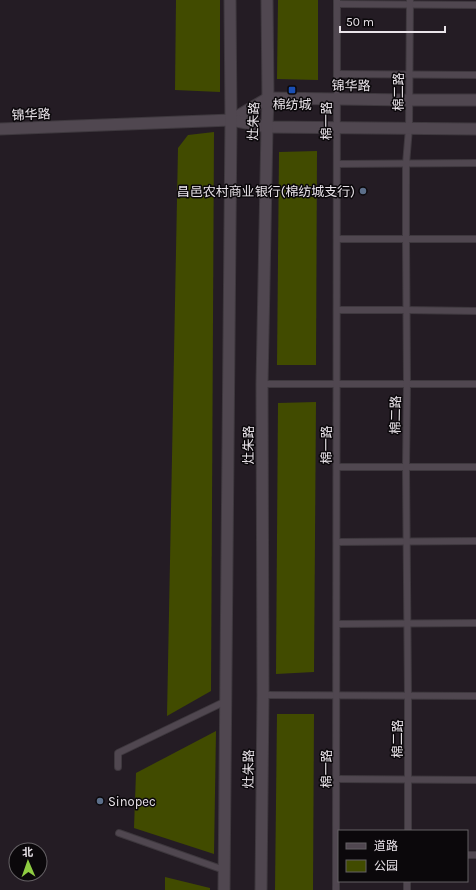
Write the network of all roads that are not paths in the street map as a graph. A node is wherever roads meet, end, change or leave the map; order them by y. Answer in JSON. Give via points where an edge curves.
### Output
{"nodes":[{"id":1,"x":230,"y":0,"type":"edge"},
{"id":2,"x":267,"y":0,"type":"edge"},
{"id":3,"x":337,"y":2,"type":"edge"},
{"id":4,"x":410,"y":2,"type":"edge"},
{"id":5,"x":476,"y":5,"type":"edge"},
{"id":6,"x":337,"y":74,"type":"junction"},
{"id":7,"x":410,"y":75,"type":"junction"},
{"id":8,"x":476,"y":75,"type":"edge"},
{"id":9,"x":268,"y":98,"type":"junction"},
{"id":10,"x":337,"y":99,"type":"junction"},
{"id":11,"x":409,"y":100,"type":"junction"},
{"id":12,"x":476,"y":100,"type":"edge"},
{"id":13,"x":231,"y":120,"type":"junction"},
{"id":14,"x":267,"y":127,"type":"junction"},
{"id":15,"x":337,"y":128,"type":"junction"},
{"id":16,"x":409,"y":128,"type":"junction"},
{"id":17,"x":0,"y":129,"type":"edge"},
{"id":18,"x":476,"y":129,"type":"edge"},
{"id":19,"x":476,"y":163,"type":"edge"},
{"id":20,"x":337,"y":164,"type":"junction"},
{"id":21,"x":406,"y":164,"type":"junction"},
{"id":22,"x":337,"y":239,"type":"junction"},
{"id":23,"x":406,"y":239,"type":"junction"},
{"id":24,"x":476,"y":239,"type":"edge"},
{"id":25,"x":337,"y":310,"type":"junction"},
{"id":26,"x":406,"y":310,"type":"junction"},
{"id":27,"x":476,"y":311,"type":"edge"},
{"id":28,"x":262,"y":384,"type":"junction"},
{"id":29,"x":337,"y":384,"type":"junction"},
{"id":30,"x":407,"y":384,"type":"junction"},
{"id":31,"x":476,"y":384,"type":"edge"},
{"id":32,"x":476,"y":467,"type":"edge"},
{"id":33,"x":337,"y":468,"type":"junction"},
{"id":34,"x":406,"y":468,"type":"junction"},
{"id":35,"x":476,"y":541,"type":"edge"},
{"id":36,"x":337,"y":542,"type":"junction"},
{"id":37,"x":406,"y":542,"type":"junction"},
{"id":38,"x":407,"y":623,"type":"junction"},
{"id":39,"x":476,"y":623,"type":"edge"},
{"id":40,"x":336,"y":624,"type":"junction"},
{"id":41,"x":263,"y":695,"type":"junction"},
{"id":42,"x":337,"y":695,"type":"junction"},
{"id":43,"x":408,"y":696,"type":"junction"},
{"id":44,"x":476,"y":696,"type":"edge"},
{"id":45,"x":226,"y":702,"type":"junction"},
{"id":46,"x":118,"y":768,"type":"dead end"},
{"id":47,"x":336,"y":779,"type":"junction"},
{"id":48,"x":408,"y":780,"type":"junction"},
{"id":49,"x":476,"y":780,"type":"edge"},
{"id":50,"x":408,"y":830,"type":"edge"},
{"id":51,"x":119,"y":833,"type":"dead end"},
{"id":52,"x":338,"y":854,"type":"edge"},
{"id":53,"x":224,"y":870,"type":"junction"},
{"id":54,"x":224,"y":890,"type":"edge"},
{"id":55,"x":261,"y":890,"type":"edge"},
{"id":56,"x":336,"y":890,"type":"edge"}],
"edges":[{"from":1,"to":13,"type":"main road","name":"灶朱路"},
{"from":2,"to":9,"type":"main road","name":"灶朱路"},
{"from":3,"to":4,"type":"lane"},
{"from":3,"to":6,"type":"lane","name":"棉一路"},
{"from":4,"to":5,"type":"lane"},
{"from":4,"to":7,"type":"lane","name":"棉二路"},
{"from":6,"to":7,"type":"lane"},
{"from":6,"to":10,"type":"lane","name":"棉一路"},
{"from":7,"to":8,"type":"lane"},
{"from":7,"to":11,"type":"lane","name":"棉二路"},
{"from":9,"to":10,"type":"main road","name":"锦华路"},
{"from":9,"to":13,"type":"main road","name":"锦华路"},
{"from":9,"to":14,"type":"main road","name":"灶朱路"},
{"from":10,"to":11,"type":"main road","name":"锦华路"},
{"from":10,"to":15,"type":"lane","name":"棉一路"},
{"from":11,"to":12,"type":"main road","name":"锦华路"},
{"from":11,"to":16,"type":"lane","name":"棉二路"},
{"from":13,"to":14,"type":"main road","name":"锦华路"},
{"from":13,"to":17,"type":"main road","name":"锦华路"},
{"from":13,"to":45,"type":"main road","name":"灶朱路"},
{"from":14,"to":15,"type":"main road","name":"锦华路"},
{"from":14,"to":28,"type":"main road","name":"灶朱路"},
{"from":15,"to":16,"type":"main road","name":"锦华路"},
{"from":15,"to":20,"type":"lane","name":"棉一路"},
{"from":16,"to":18,"type":"main road","name":"锦华路"},
{"from":16,"to":21,"type":"lane","name":"棉二路"},
{"from":19,"to":21,"type":"lane"},
{"from":20,"to":21,"type":"lane"},
{"from":20,"to":22,"type":"lane","name":"棉一路"},
{"from":21,"to":23,"type":"lane","name":"棉二路"},
{"from":22,"to":23,"type":"lane"},
{"from":22,"to":25,"type":"lane","name":"棉一路"},
{"from":23,"to":24,"type":"lane"},
{"from":23,"to":26,"type":"lane","name":"棉二路"},
{"from":25,"to":26,"type":"lane"},
{"from":25,"to":29,"type":"lane","name":"棉一路"},
{"from":26,"to":27,"type":"lane"},
{"from":26,"to":30,"type":"lane","name":"棉二路"},
{"from":28,"to":29,"type":"lane"},
{"from":28,"to":41,"type":"main road","name":"灶朱路"},
{"from":29,"to":30,"type":"lane"},
{"from":29,"to":33,"type":"lane","name":"棉一路"},
{"from":30,"to":31,"type":"lane"},
{"from":30,"to":34,"type":"lane","name":"棉二路"},
{"from":32,"to":34,"type":"lane"},
{"from":33,"to":34,"type":"lane"},
{"from":33,"to":36,"type":"lane","name":"棉一路"},
{"from":34,"to":37,"type":"lane","name":"棉二路"},
{"from":35,"to":37,"type":"lane"},
{"from":36,"to":37,"type":"lane"},
{"from":36,"to":40,"type":"lane","name":"棉一路"},
{"from":37,"to":38,"type":"lane","name":"棉二路"},
{"from":38,"to":39,"type":"lane"},
{"from":38,"to":40,"type":"lane"},
{"from":38,"to":43,"type":"lane","name":"棉二路"},
{"from":40,"to":42,"type":"lane","name":"棉一路"},
{"from":41,"to":42,"type":"lane"},
{"from":41,"to":55,"type":"main road","name":"灶朱路"},
{"from":42,"to":43,"type":"lane"},
{"from":42,"to":47,"type":"lane","name":"棉一路"},
{"from":43,"to":44,"type":"lane"},
{"from":43,"to":48,"type":"lane","name":"棉二路"},
{"from":45,"to":46,"type":"lane","via":[[118,754]]},
{"from":45,"to":53,"type":"main road","name":"灶朱路"},
{"from":47,"to":48,"type":"lane"},
{"from":47,"to":52,"type":"lane","name":"棉一路"},
{"from":48,"to":49,"type":"lane"},
{"from":48,"to":50,"type":"lane","name":"棉二路"},
{"from":51,"to":53,"type":"lane"},
{"from":52,"to":56,"type":"lane","name":"棉一路"},
{"from":53,"to":54,"type":"main road","name":"灶朱路"}]}
